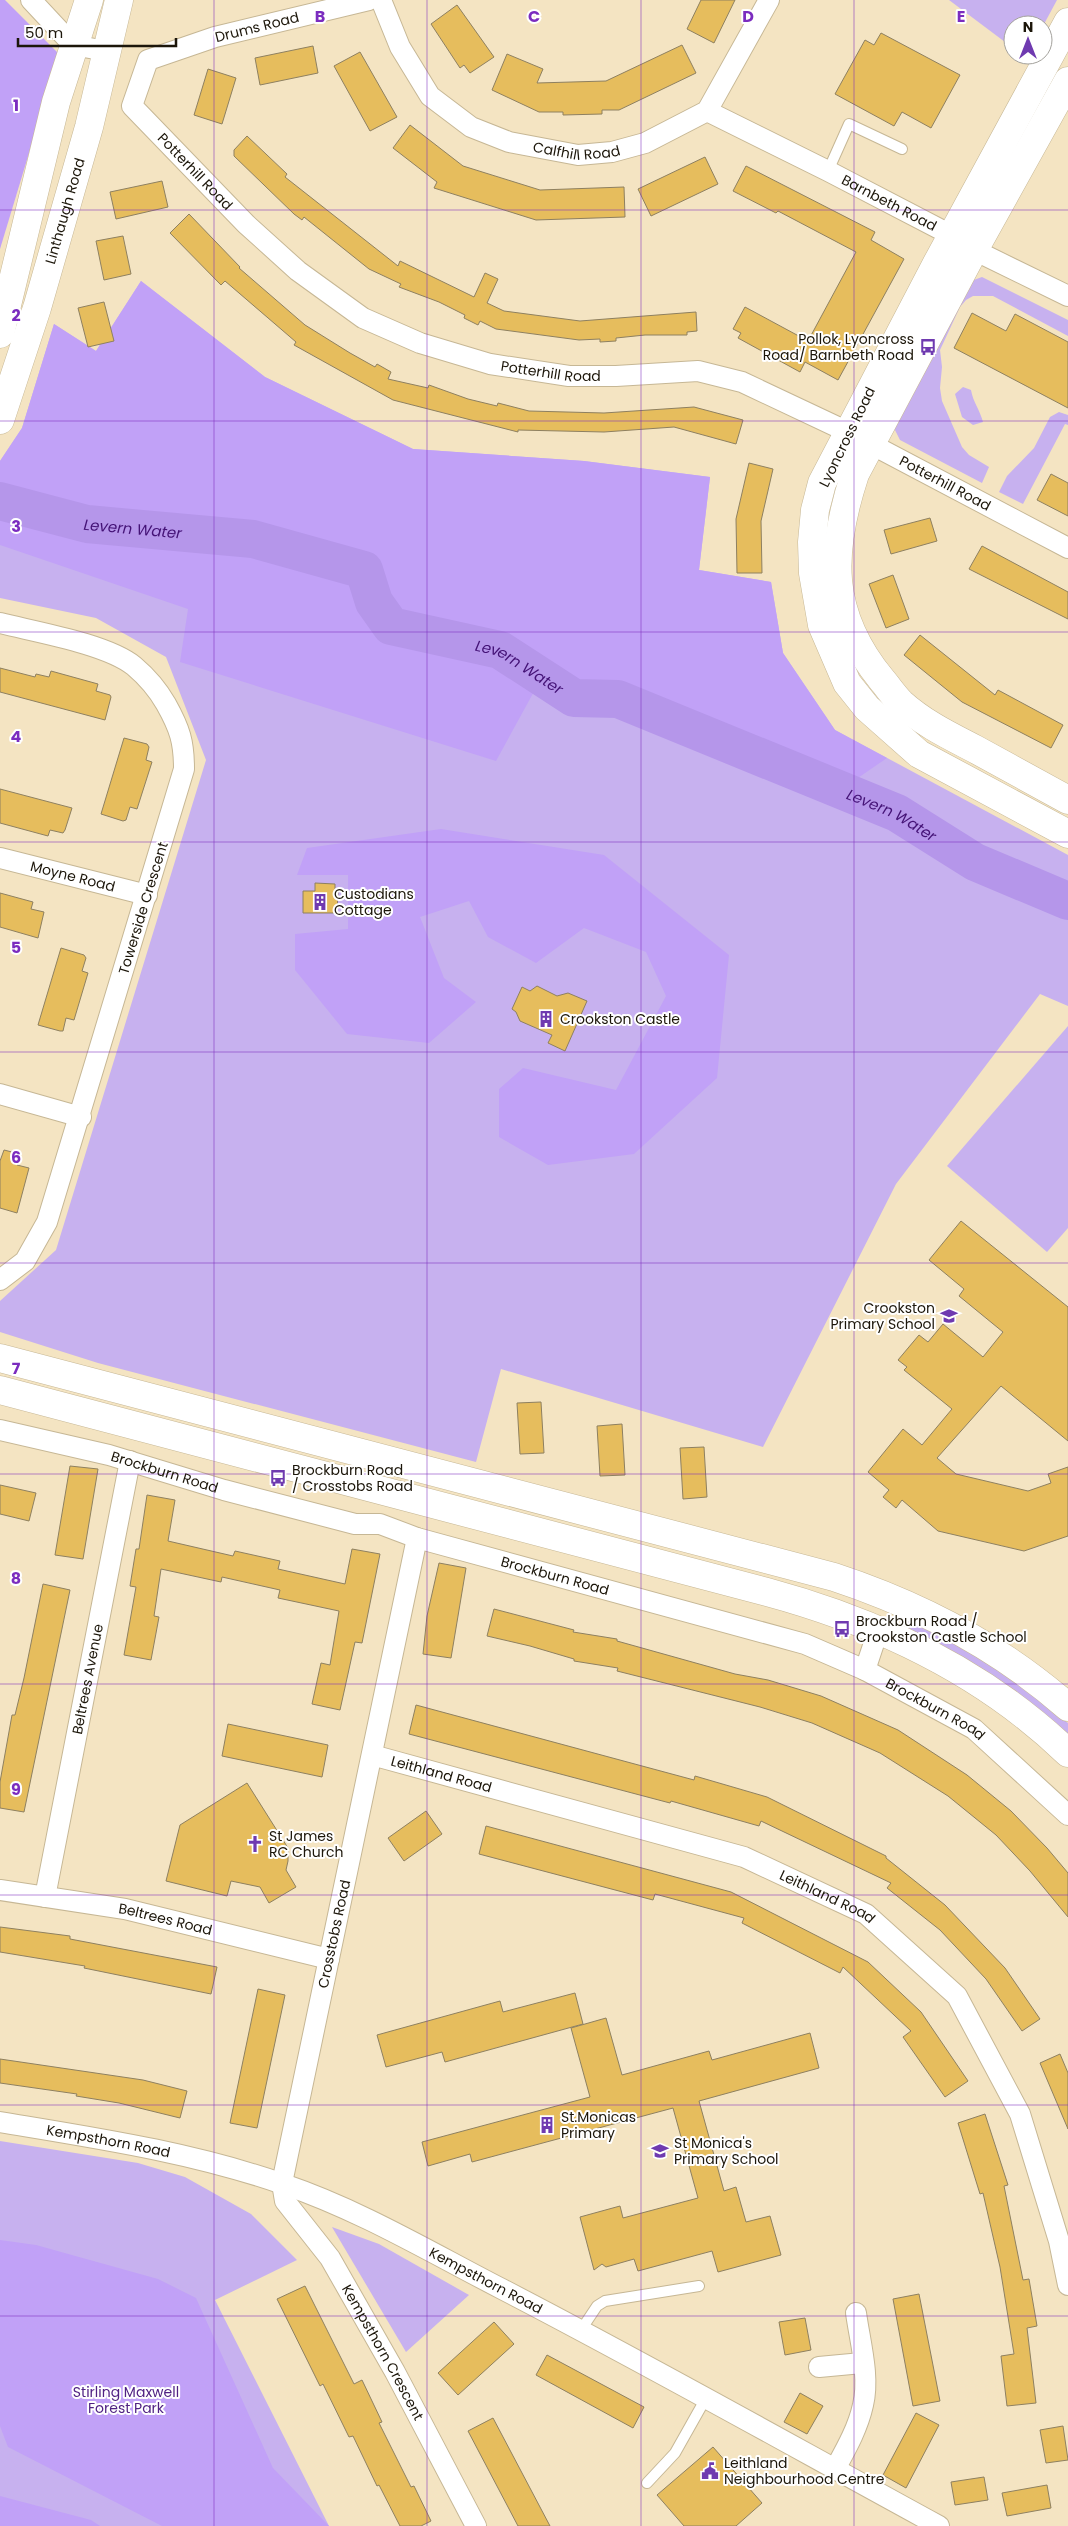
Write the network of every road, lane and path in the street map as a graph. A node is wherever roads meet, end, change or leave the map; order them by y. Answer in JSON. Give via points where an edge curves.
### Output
{"nodes":[{"id":1,"x":31,"y":0,"type":"edge"},
{"id":2,"x":89,"y":0,"type":"edge"},
{"id":3,"x":119,"y":0,"type":"edge"},
{"id":4,"x":369,"y":0,"type":"edge"},
{"id":5,"x":381,"y":0,"type":"edge"},
{"id":6,"x":769,"y":0,"type":"edge"},
{"id":7,"x":1068,"y":22,"type":"edge"},
{"id":8,"x":73,"y":45,"type":"junction"},
{"id":9,"x":106,"y":50,"type":"junction"},
{"id":10,"x":148,"y":60,"type":"joint"},
{"id":11,"x":1068,"y":81,"type":"edge"},
{"id":12,"x":708,"y":111,"type":"junction"},
{"id":13,"x":902,"y":149,"type":"dead end"},
{"id":14,"x":828,"y":171,"type":"junction"},
{"id":15,"x":963,"y":243,"type":"junction"},
{"id":16,"x":1068,"y":296,"type":"edge"},
{"id":17,"x":0,"y":334,"type":"edge"},
{"id":18,"x":0,"y":420,"type":"edge"},
{"id":19,"x":859,"y":438,"type":"junction"},
{"id":20,"x":1068,"y":548,"type":"edge"},
{"id":21,"x":0,"y":623,"type":"edge"},
{"id":22,"x":1068,"y":800,"type":"edge"},
{"id":23,"x":1068,"y":834,"type":"edge"},
{"id":24,"x":0,"y":858,"type":"edge"},
{"id":25,"x":147,"y":894,"type":"junction"},
{"id":26,"x":0,"y":1094,"type":"edge"},
{"id":27,"x":81,"y":1117,"type":"junction"},
{"id":28,"x":0,"y":1280,"type":"edge"},
{"id":29,"x":0,"y":1358,"type":"edge"},
{"id":30,"x":0,"y":1390,"type":"edge"},
{"id":31,"x":0,"y":1430,"type":"edge"},
{"id":32,"x":289,"y":1433,"type":"junction"},
{"id":33,"x":130,"y":1461,"type":"junction"},
{"id":34,"x":280,"y":1464,"type":"junction"},
{"id":35,"x":417,"y":1538,"type":"junction"},
{"id":36,"x":893,"y":1598,"type":"junction"},
{"id":37,"x":879,"y":1628,"type":"junction"},
{"id":38,"x":865,"y":1670,"type":"junction"},
{"id":39,"x":1068,"y":1707,"type":"edge"},
{"id":40,"x":1068,"y":1752,"type":"edge"},
{"id":41,"x":372,"y":1755,"type":"junction"},
{"id":42,"x":1068,"y":1815,"type":"edge"},
{"id":43,"x":0,"y":1890,"type":"edge"},
{"id":44,"x":45,"y":1897,"type":"junction"},
{"id":45,"x":329,"y":1959,"type":"junction"},
{"id":46,"x":0,"y":2122,"type":"edge"},
{"id":47,"x":282,"y":2183,"type":"junction"},
{"id":48,"x":1068,"y":2285,"type":"edge"},
{"id":49,"x":699,"y":2286,"type":"dead end"},
{"id":50,"x":856,"y":2313,"type":"dead end"},
{"id":51,"x":581,"y":2330,"type":"junction"},
{"id":52,"x":862,"y":2363,"type":"junction"},
{"id":53,"x":819,"y":2367,"type":"dead end"},
{"id":54,"x":706,"y":2398,"type":"junction"},
{"id":55,"x":835,"y":2469,"type":"junction"},
{"id":56,"x":647,"y":2483,"type":"dead end"},
{"id":57,"x":476,"y":2526,"type":"edge"},
{"id":58,"x":939,"y":2526,"type":"edge"}],
"edges":[{"from":1,"to":8,"type":"street"},
{"from":2,"to":8,"type":"street"},
{"from":3,"to":9,"type":"street","name":"Linthaugh Road"},
{"from":4,"to":10,"type":"street","name":"Drums Road","via":[[215,36]]},
{"from":5,"to":12,"type":"street","name":"Calfhill Road","via":[[400,47],[430,96],[471,127],[508,142],[578,155],[612,152],[645,143]]},
{"from":6,"to":12,"type":"street"},
{"from":7,"to":15,"type":"street","name":"Lyoncross Road"},
{"from":8,"to":9,"type":"street"},
{"from":8,"to":17,"type":"street","via":[[56,102]]},
{"from":9,"to":18,"type":"street","name":"Linthaugh Road","via":[[89,127],[37,308]]},
{"from":10,"to":19,"type":"street","name":"Potterhill Road","via":[[132,106],[246,224],[298,271],[363,318],[420,343],[490,364],[569,376],[698,372],[742,382]]},
{"from":11,"to":15,"type":"street","name":"Lyoncross Road"},
{"from":12,"to":14,"type":"street","name":"Barnbeth Road"},
{"from":13,"to":14,"type":"lane","via":[[849,124]]},
{"from":14,"to":15,"type":"street","name":"Barnbeth Road"},
{"from":15,"to":16,"type":"street","name":"Barnbeth Road"},
{"from":15,"to":19,"type":"street","name":"Lyoncross Road"},
{"from":19,"to":20,"type":"street","name":"Potterhill Road"},
{"from":19,"to":22,"type":"street","name":"Lyoncross Road","via":[[838,542],[839,598],[856,645],[901,703],[921,718]]},
{"from":19,"to":23,"type":"street","name":"Lyoncross Road","via":[[822,483],[812,542],[813,573],[822,626],[848,683],[867,708],[919,754]]},
{"from":21,"to":25,"type":"street","name":"Towerside Crescent","via":[[96,647],[134,665],[158,691],[174,718],[184,743],[184,769]]},
{"from":24,"to":25,"type":"street","name":"Moyne Road"},
{"from":25,"to":27,"type":"street","name":"Towerside Crescent"},
{"from":26,"to":27,"type":"street"},
{"from":27,"to":28,"type":"street","name":"Towerside Crescent","via":[[47,1222],[25,1261]]},
{"from":29,"to":32,"type":"street"},
{"from":30,"to":34,"type":"street"},
{"from":31,"to":33,"type":"street","name":"Brockburn Road"},
{"from":32,"to":34,"type":"street"},
{"from":32,"to":36,"type":"street","via":[[796,1565]]},
{"from":33,"to":35,"type":"street","name":"Brockburn Road","via":[[224,1490],[355,1524],[380,1524]]},
{"from":33,"to":44,"type":"street","name":"Beltrees Avenue"},
{"from":34,"to":37,"type":"street","via":[[802,1601]]},
{"from":35,"to":38,"type":"street","name":"Brockburn Road","via":[[805,1644]]},
{"from":35,"to":41,"type":"street","name":"Crosstobs Road"},
{"from":36,"to":37,"type":"street"},
{"from":36,"to":39,"type":"street","via":[[999,1654]]},
{"from":37,"to":38,"type":"street"},
{"from":37,"to":40,"type":"street","via":[[979,1681]]},
{"from":38,"to":42,"type":"street","name":"Brockburn Road","via":[[974,1729]]},
{"from":41,"to":45,"type":"street","name":"Crosstobs Road"},
{"from":41,"to":48,"type":"street","name":"Leithland Road","via":[[744,1857],[866,1914],[957,1996],[1020,2114],[1059,2241]]},
{"from":43,"to":44,"type":"street","name":"Beltrees Road"},
{"from":44,"to":45,"type":"street","name":"Beltrees Road","via":[[125,1909]]},
{"from":45,"to":47,"type":"street","name":"Crosstobs Road"},
{"from":46,"to":47,"type":"street","name":"Kempsthorn Road","via":[[201,2158]]},
{"from":47,"to":51,"type":"street","name":"Kempsthorn Road","via":[[347,2208]]},
{"from":47,"to":57,"type":"street","name":"Kempsthorn Crescent","via":[[285,2201],[330,2258]]},
{"from":49,"to":51,"type":"lane","via":[[605,2302],[597,2306]]},
{"from":50,"to":52,"type":"street"},
{"from":51,"to":54,"type":"street","name":"Kempsthorn Road"},
{"from":52,"to":53,"type":"street"},
{"from":52,"to":55,"type":"street","via":[[863,2404],[856,2429]]},
{"from":54,"to":55,"type":"street","name":"Kempsthorn Road"},
{"from":54,"to":56,"type":"lane","via":[[675,2453]]},
{"from":55,"to":58,"type":"street","name":"Kempsthorn Road"}]}
